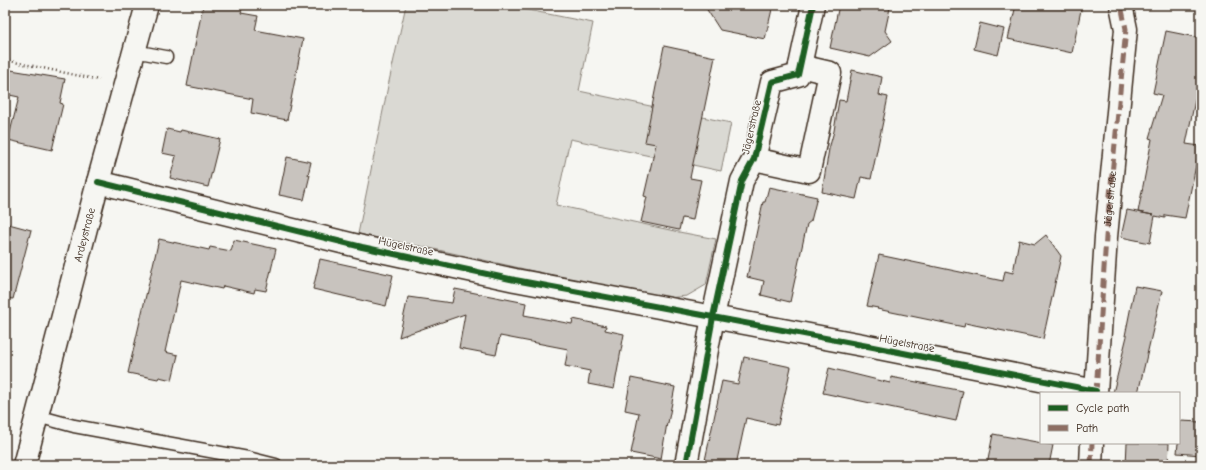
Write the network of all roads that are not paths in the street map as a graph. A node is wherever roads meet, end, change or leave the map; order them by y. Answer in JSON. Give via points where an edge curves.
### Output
{"nodes":[{"id":1,"x":147,"y":5,"type":"edge"},
{"id":2,"x":813,"y":5,"type":"edge"},
{"id":3,"x":1121,"y":5,"type":"edge"},
{"id":4,"x":134,"y":50,"type":"junction"},
{"id":5,"x":166,"y":57,"type":"dead end"},
{"id":6,"x":800,"y":66,"type":"junction"},
{"id":7,"x":754,"y":159,"type":"junction"},
{"id":8,"x":98,"y":182,"type":"junction"},
{"id":9,"x":713,"y":317,"type":"junction"},
{"id":10,"x":1096,"y":392,"type":"edge"},
{"id":11,"x":37,"y":416,"type":"junction"},
{"id":12,"x":1092,"y":444,"type":"edge"},
{"id":13,"x":24,"y":465,"type":"edge"},
{"id":14,"x":276,"y":465,"type":"edge"},
{"id":15,"x":686,"y":465,"type":"edge"},
{"id":16,"x":1091,"y":465,"type":"edge"}],
"edges":[{"from":1,"to":4,"type":"street","name":"Ardeystraße"},
{"from":2,"to":6,"type":"street"},
{"from":3,"to":10,"type":"street","name":"Jägerstraße","via":[[1126,29],[1106,237]]},
{"from":4,"to":5,"type":"lane"},
{"from":4,"to":8,"type":"street","name":"Ardeystraße"},
{"from":6,"to":7,"type":"street","name":"Jägerstraße","via":[[798,75],[772,82]]},
{"from":6,"to":7,"type":"street","name":"Jägerstraße","via":[[830,73],[809,171]]},
{"from":7,"to":9,"type":"street","name":"Jägerstraße","via":[[742,181]]},
{"from":8,"to":9,"type":"street","name":"Hügelstraße","via":[[370,248],[515,280]]},
{"from":8,"to":11,"type":"street","name":"Ardeystraße"},
{"from":9,"to":10,"type":"street","name":"Hügelstraße"},
{"from":9,"to":15,"type":"street"},
{"from":11,"to":13,"type":"street","name":"Ardeystraße"},
{"from":11,"to":14,"type":"lane","via":[[74,426]]},
{"from":12,"to":16,"type":"street"}]}
